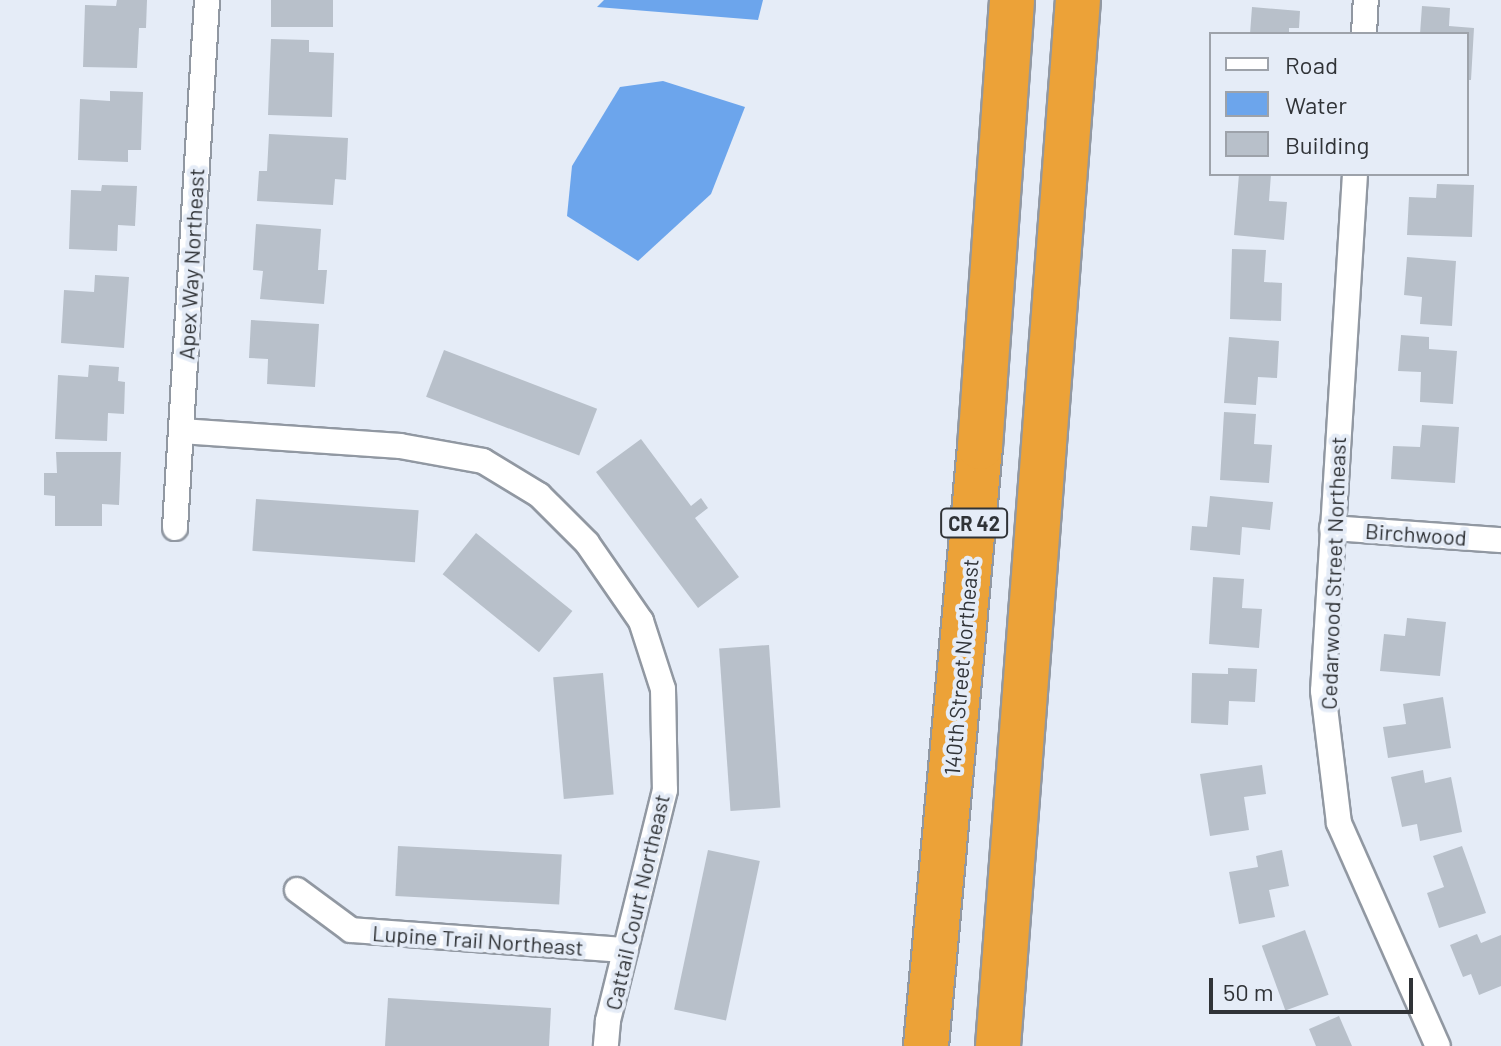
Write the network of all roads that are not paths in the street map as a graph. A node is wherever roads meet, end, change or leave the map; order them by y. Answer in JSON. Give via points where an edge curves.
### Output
{"nodes":[{"id":1,"x":207,"y":0,"type":"edge"},
{"id":2,"x":1012,"y":0,"type":"edge"},
{"id":3,"x":1078,"y":0,"type":"edge"},
{"id":4,"x":1366,"y":0,"type":"edge"},
{"id":5,"x":1364,"y":32,"type":"edge"},
{"id":6,"x":1355,"y":176,"type":"edge"},
{"id":7,"x":181,"y":431,"type":"junction"},
{"id":8,"x":175,"y":528,"type":"dead end"},
{"id":9,"x":1332,"y":528,"type":"junction"},
{"id":10,"x":1501,"y":540,"type":"edge"},
{"id":11,"x":297,"y":890,"type":"dead end"},
{"id":12,"x":625,"y":950,"type":"junction"},
{"id":13,"x":606,"y":1046,"type":"edge"},
{"id":14,"x":926,"y":1046,"type":"edge"},
{"id":15,"x":998,"y":1046,"type":"edge"},
{"id":16,"x":1438,"y":1046,"type":"edge"}],
"edges":[{"from":1,"to":7,"type":"street","name":"Apex Way Northeast"},
{"from":2,"to":14,"type":"highway","name":"140th Street Northeast","number":"CR 42","via":[[980,447]]},
{"from":3,"to":15,"type":"highway","number":"CR 42"},
{"from":4,"to":5,"type":"street"},
{"from":6,"to":9,"type":"street","name":"Cedarwood Street Northeast"},
{"from":7,"to":8,"type":"street","name":"Apex Way Northeast"},
{"from":7,"to":12,"type":"street","name":"Cattail Court Northeast","via":[[400,446],[483,461],[539,495],[587,543],[641,621],[663,689],[665,790]]},
{"from":9,"to":10,"type":"street","name":"Birchwood"},
{"from":9,"to":16,"type":"street","name":"Cedarwood Street Northeast","via":[[1323,691],[1339,823]]},
{"from":11,"to":12,"type":"street","name":"Lupine Trail Northeast","via":[[351,930]]},
{"from":12,"to":13,"type":"street","name":"Cattail Court Northeast"}]}
